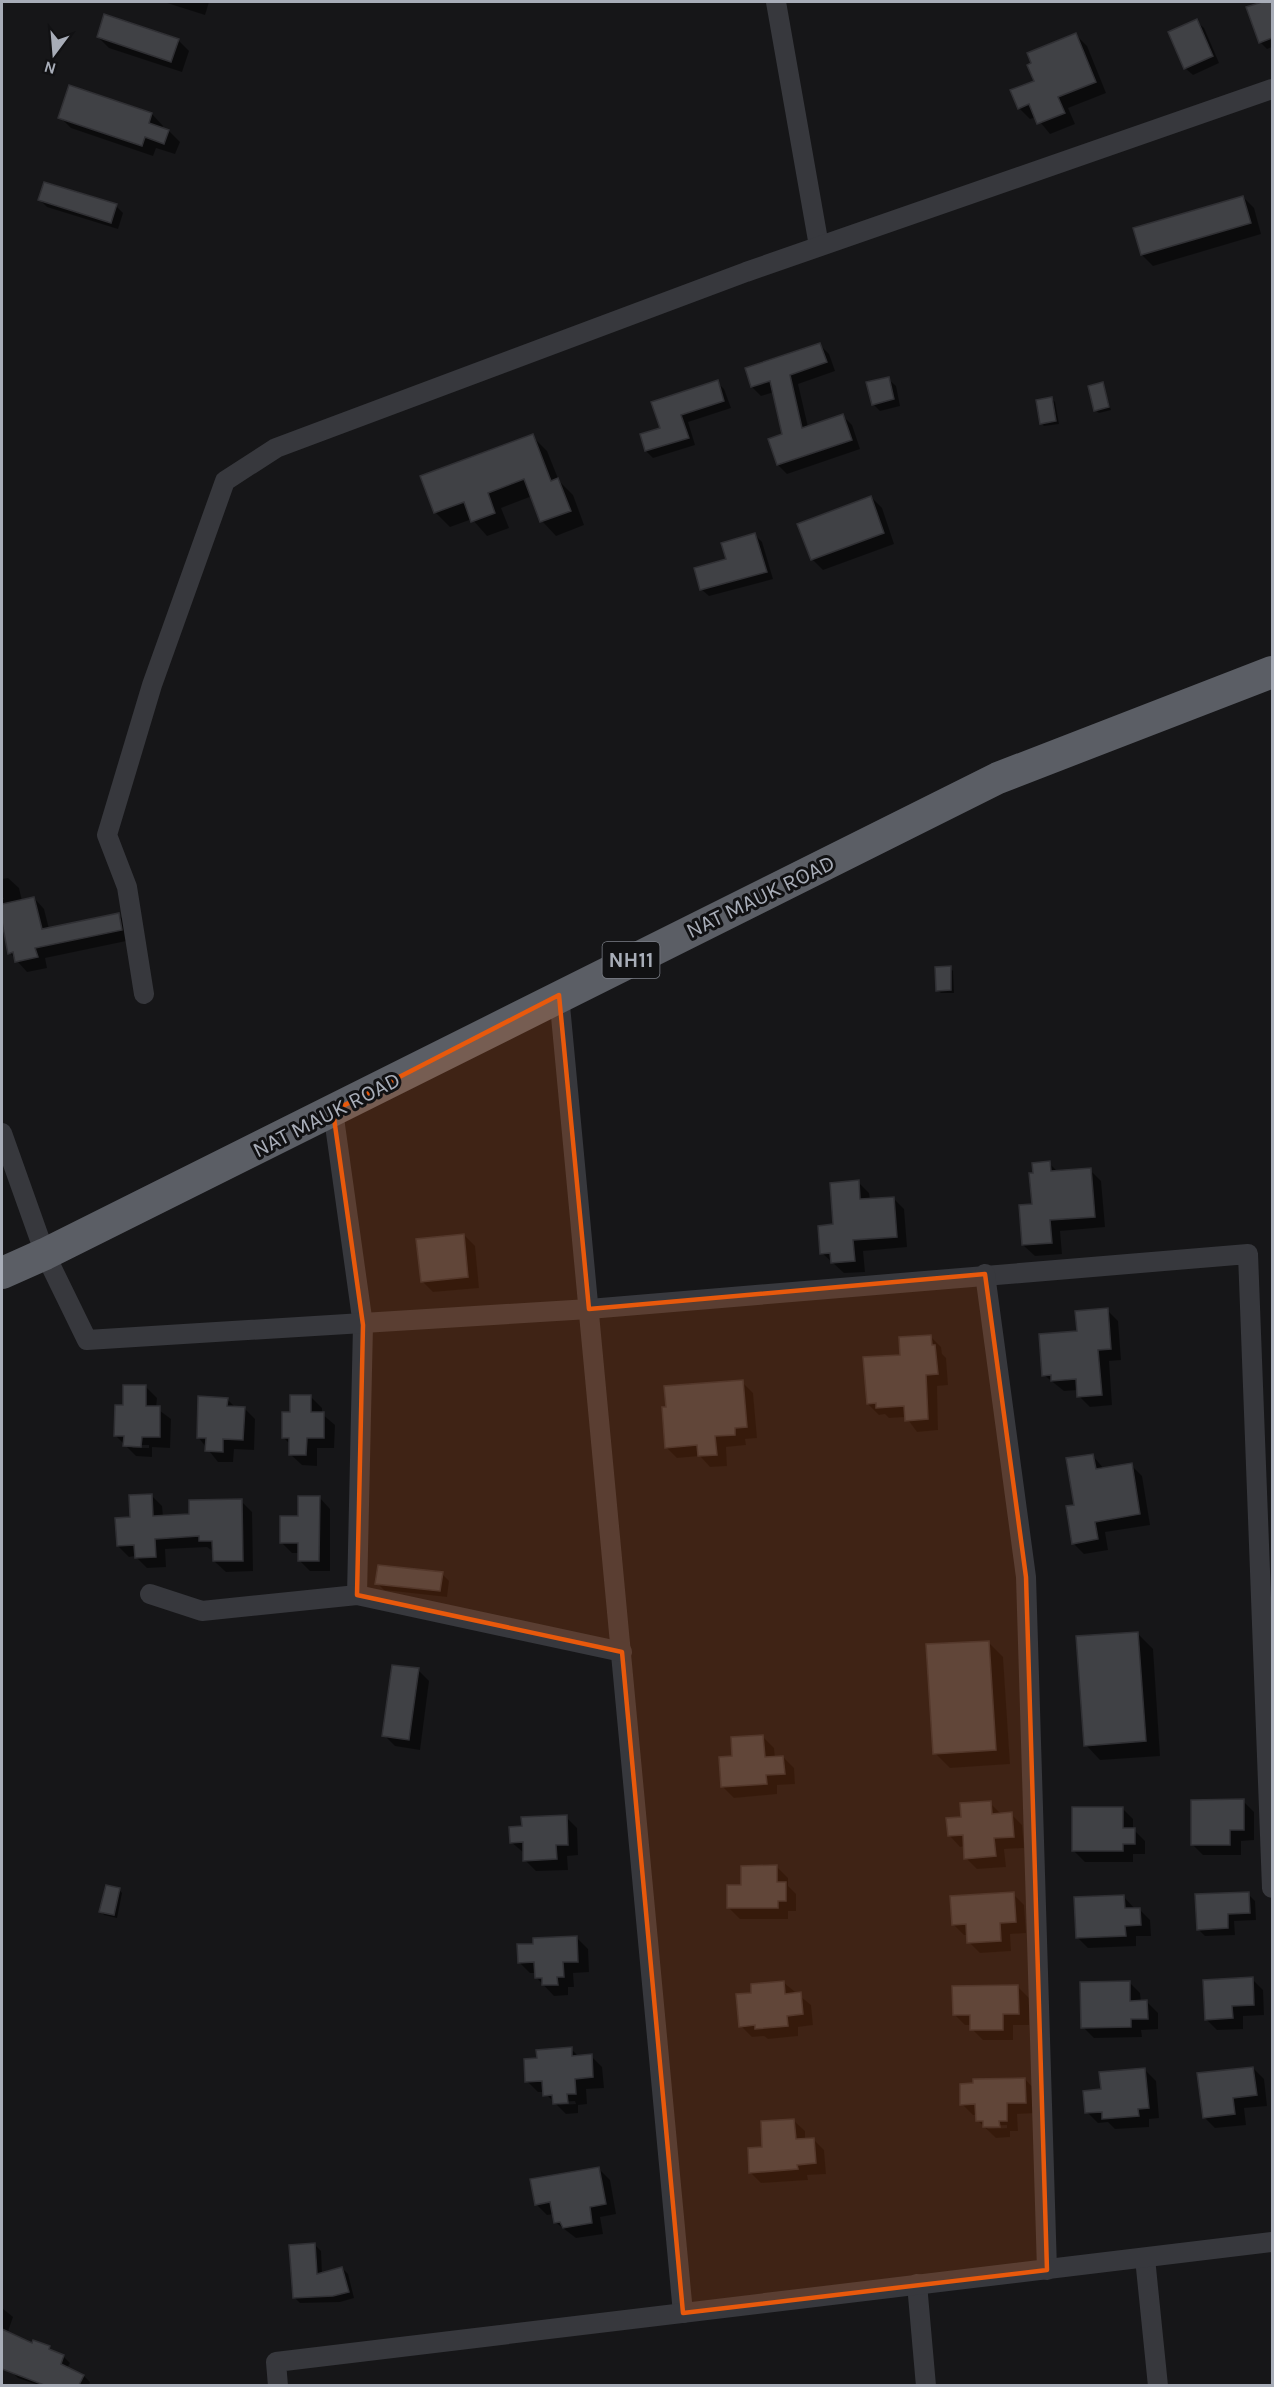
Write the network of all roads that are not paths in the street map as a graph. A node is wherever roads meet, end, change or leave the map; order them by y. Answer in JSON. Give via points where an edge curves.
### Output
{"nodes":[{"id":1,"x":776,"y":2,"type":"edge"},
{"id":2,"x":1272,"y":89,"type":"edge"},
{"id":3,"x":819,"y":246,"type":"junction"},
{"id":4,"x":1272,"y":672,"type":"edge"},
{"id":5,"x":144,"y":994,"type":"dead end"},
{"id":6,"x":560,"y":995,"type":"junction"},
{"id":7,"x":333,"y":1111,"type":"junction"},
{"id":8,"x":2,"y":1133,"type":"edge"},
{"id":9,"x":45,"y":1254,"type":"junction"},
{"id":10,"x":2,"y":1273,"type":"edge"},
{"id":11,"x":985,"y":1274,"type":"junction"},
{"id":12,"x":589,"y":1309,"type":"junction"},
{"id":13,"x":363,"y":1325,"type":"junction"},
{"id":14,"x":150,"y":1594,"type":"dead end"},
{"id":15,"x":357,"y":1595,"type":"junction"},
{"id":16,"x":622,"y":1652,"type":"junction"},
{"id":17,"x":1272,"y":1888,"type":"edge"},
{"id":18,"x":1272,"y":2242,"type":"edge"},
{"id":19,"x":1145,"y":2258,"type":"junction"},
{"id":20,"x":1047,"y":2270,"type":"junction"},
{"id":21,"x":917,"y":2284,"type":"junction"},
{"id":22,"x":683,"y":2313,"type":"junction"},
{"id":23,"x":278,"y":2385,"type":"edge"},
{"id":24,"x":926,"y":2385,"type":"edge"},
{"id":25,"x":1158,"y":2385,"type":"edge"}],
"edges":[{"from":1,"to":3,"type":"street"},
{"from":2,"to":3,"type":"street"},
{"from":3,"to":5,"type":"street","via":[[276,448],[225,481],[152,685],[107,835],[127,886]]},
{"from":4,"to":6,"type":"highway","name":"NAT MAUK ROAD","number":"NH11","via":[[998,778]]},
{"from":6,"to":7,"type":"highway","name":"NAT MAUK ROAD","number":"NH11"},
{"from":6,"to":12,"type":"street"},
{"from":7,"to":9,"type":"highway","name":"NAT MAUK ROAD","number":"NH11"},
{"from":7,"to":13,"type":"street"},
{"from":8,"to":9,"type":"street"},
{"from":9,"to":10,"type":"highway","name":"NAT MAUK ROAD","number":"NH11"},
{"from":9,"to":13,"type":"street","via":[[87,1341]]},
{"from":11,"to":12,"type":"street"},
{"from":11,"to":17,"type":"street","via":[[1248,1254]]},
{"from":11,"to":20,"type":"street","via":[[1026,1577]]},
{"from":12,"to":13,"type":"street"},
{"from":12,"to":16,"type":"street"},
{"from":13,"to":15,"type":"street"},
{"from":14,"to":15,"type":"street","via":[[202,1611]]},
{"from":15,"to":16,"type":"street"},
{"from":16,"to":22,"type":"street"},
{"from":18,"to":19,"type":"street"},
{"from":19,"to":20,"type":"street"},
{"from":19,"to":25,"type":"street"},
{"from":20,"to":21,"type":"street"},
{"from":21,"to":22,"type":"street"},
{"from":21,"to":24,"type":"street"},
{"from":22,"to":23,"type":"street","via":[[276,2362]]}]}
